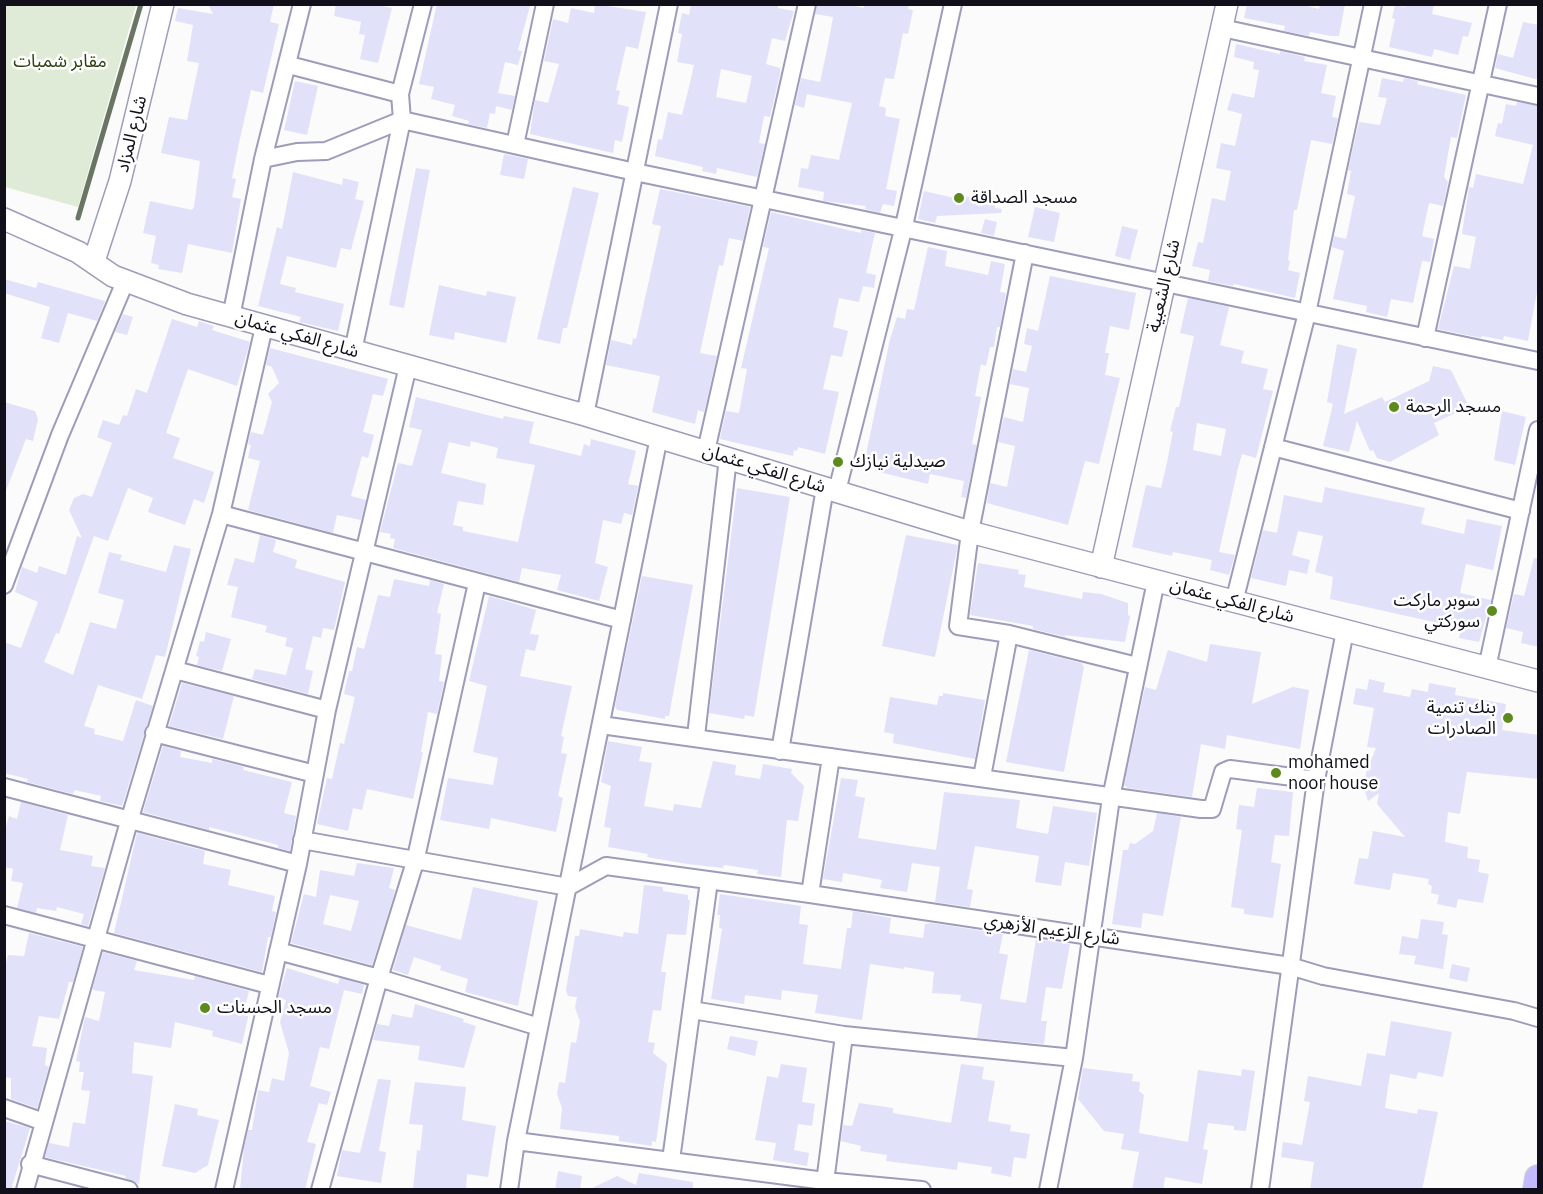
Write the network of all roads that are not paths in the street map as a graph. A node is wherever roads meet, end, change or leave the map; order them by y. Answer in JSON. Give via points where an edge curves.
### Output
{"nodes":[{"id":1,"x":163,"y":4,"type":"edge"},
{"id":2,"x":302,"y":4,"type":"edge"},
{"id":3,"x":423,"y":4,"type":"edge"},
{"id":4,"x":545,"y":4,"type":"edge"},
{"id":5,"x":807,"y":4,"type":"edge"},
{"id":6,"x":953,"y":4,"type":"edge"},
{"id":7,"x":1227,"y":4,"type":"edge"},
{"id":8,"x":1373,"y":4,"type":"edge"},
{"id":9,"x":1498,"y":4,"type":"edge"},
{"id":10,"x":665,"y":5,"type":"edge"},
{"id":11,"x":1222,"y":28,"type":"junction"},
{"id":12,"x":1362,"y":58,"type":"junction"},
{"id":13,"x":289,"y":65,"type":"junction"},
{"id":14,"x":1481,"y":84,"type":"junction"},
{"id":15,"x":400,"y":94,"type":"junction"},
{"id":16,"x":1539,"y":96,"type":"edge"},
{"id":17,"x":402,"y":120,"type":"junction"},
{"id":18,"x":515,"y":145,"type":"junction"},
{"id":19,"x":264,"y":159,"type":"junction"},
{"id":20,"x":635,"y":172,"type":"junction"},
{"id":21,"x":764,"y":199,"type":"junction"},
{"id":22,"x":4,"y":219,"type":"edge"},
{"id":23,"x":904,"y":226,"type":"junction"},
{"id":24,"x":1025,"y":253,"type":"junction"},
{"id":25,"x":94,"y":261,"type":"junction"},
{"id":26,"x":125,"y":282,"type":"junction"},
{"id":27,"x":1165,"y":283,"type":"junction"},
{"id":28,"x":1307,"y":313,"type":"junction"},
{"id":29,"x":231,"y":317,"type":"junction"},
{"id":30,"x":264,"y":327,"type":"junction"},
{"id":31,"x":1425,"y":338,"type":"junction"},
{"id":32,"x":353,"y":351,"type":"junction"},
{"id":33,"x":1539,"y":361,"type":"edge"},
{"id":34,"x":408,"y":366,"type":"junction"},
{"id":35,"x":585,"y":415,"type":"junction"},
{"id":36,"x":1539,"y":430,"type":"edge"},
{"id":37,"x":659,"y":437,"type":"junction"},
{"id":38,"x":1273,"y":447,"type":"junction"},
{"id":39,"x":706,"y":451,"type":"junction"},
{"id":40,"x":728,"y":458,"type":"junction"},
{"id":41,"x":831,"y":490,"type":"junction"},
{"id":42,"x":1521,"y":511,"type":"junction"},
{"id":43,"x":221,"y":514,"type":"junction"},
{"id":44,"x":970,"y":532,"type":"junction"},
{"id":45,"x":362,"y":552,"type":"junction"},
{"id":46,"x":1101,"y":567,"type":"junction"},
{"id":47,"x":1156,"y":581,"type":"junction"},
{"id":48,"x":477,"y":583,"type":"junction"},
{"id":49,"x":4,"y":585,"type":"edge"},
{"id":50,"x":1234,"y":602,"type":"junction"},
{"id":51,"x":622,"y":620,"type":"junction"},
{"id":52,"x":1345,"y":631,"type":"junction"},
{"id":53,"x":1009,"y":634,"type":"junction"},
{"id":54,"x":1137,"y":666,"type":"junction"},
{"id":55,"x":1487,"y":668,"type":"junction"},
{"id":56,"x":175,"y":670,"type":"junction"},
{"id":57,"x":1539,"y":681,"type":"edge"},
{"id":58,"x":327,"y":710,"type":"junction"},
{"id":59,"x":601,"y":725,"type":"junction"},
{"id":60,"x":154,"y":733,"type":"junction"},
{"id":61,"x":696,"y":736,"type":"junction"},
{"id":62,"x":780,"y":751,"type":"junction"},
{"id":63,"x":831,"y":757,"type":"junction"},
{"id":64,"x":315,"y":774,"type":"junction"},
{"id":65,"x":982,"y":777,"type":"junction"},
{"id":66,"x":1316,"y":780,"type":"junction"},
{"id":67,"x":4,"y":787,"type":"edge"},
{"id":68,"x":1111,"y":798,"type":"junction"},
{"id":69,"x":130,"y":818,"type":"junction"},
{"id":70,"x":302,"y":840,"type":"junction"},
{"id":71,"x":415,"y":862,"type":"junction"},
{"id":72,"x":298,"y":864,"type":"junction"},
{"id":73,"x":709,"y":881,"type":"junction"},
{"id":74,"x":568,"y":887,"type":"junction"},
{"id":75,"x":810,"y":894,"type":"junction"},
{"id":76,"x":4,"y":915,"type":"edge"},
{"id":77,"x":1093,"y":935,"type":"junction"},
{"id":78,"x":97,"y":940,"type":"junction"},
{"id":79,"x":278,"y":951,"type":"junction"},
{"id":80,"x":1290,"y":966,"type":"junction"},
{"id":81,"x":379,"y":978,"type":"junction"},
{"id":82,"x":269,"y":985,"type":"junction"},
{"id":83,"x":692,"y":1010,"type":"junction"},
{"id":84,"x":1539,"y":1018,"type":"edge"},
{"id":85,"x":539,"y":1027,"type":"junction"},
{"id":86,"x":844,"y":1035,"type":"junction"},
{"id":87,"x":1074,"y":1058,"type":"junction"},
{"id":88,"x":4,"y":1108,"type":"edge"},
{"id":89,"x":44,"y":1122,"type":"junction"},
{"id":90,"x":516,"y":1141,"type":"junction"},
{"id":91,"x":671,"y":1160,"type":"junction"},
{"id":92,"x":30,"y":1164,"type":"junction"},
{"id":93,"x":1539,"y":1178,"type":"edge"},
{"id":94,"x":824,"y":1186,"type":"edge"},
{"id":95,"x":25,"y":1190,"type":"edge"},
{"id":96,"x":129,"y":1190,"type":"edge"},
{"id":97,"x":224,"y":1190,"type":"edge"},
{"id":98,"x":320,"y":1190,"type":"edge"},
{"id":99,"x":509,"y":1190,"type":"edge"},
{"id":100,"x":922,"y":1190,"type":"edge"},
{"id":101,"x":1048,"y":1190,"type":"edge"},
{"id":102,"x":1260,"y":1190,"type":"edge"},
{"id":103,"x":1536,"y":1190,"type":"edge"}],
"edges":[{"from":1,"to":25,"type":"street","name":"شارع المزاد","via":[[120,181]]},
{"from":2,"to":13,"type":"street"},
{"from":3,"to":15,"type":"street"},
{"from":4,"to":18,"type":"street"},
{"from":5,"to":21,"type":"street"},
{"from":6,"to":23,"type":"street"},
{"from":7,"to":11,"type":"street","name":"شارع الشعبية"},
{"from":8,"to":12,"type":"street"},
{"from":9,"to":14,"type":"street"},
{"from":10,"to":20,"type":"street"},
{"from":11,"to":12,"type":"street"},
{"from":11,"to":27,"type":"street","name":"شارع الشعبية"},
{"from":12,"to":14,"type":"street"},
{"from":12,"to":28,"type":"street"},
{"from":13,"to":15,"type":"street"},
{"from":13,"to":19,"type":"street"},
{"from":14,"to":16,"type":"street"},
{"from":14,"to":31,"type":"street"},
{"from":15,"to":17,"type":"street"},
{"from":17,"to":18,"type":"street"},
{"from":17,"to":19,"type":"street","via":[[326,151]]},
{"from":17,"to":32,"type":"street"},
{"from":18,"to":20,"type":"street"},
{"from":19,"to":29,"type":"street"},
{"from":20,"to":21,"type":"street"},
{"from":20,"to":35,"type":"street"},
{"from":21,"to":23,"type":"street"},
{"from":21,"to":39,"type":"street"},
{"from":22,"to":25,"type":"street","name":"شارع الفكي عثمان"},
{"from":23,"to":24,"type":"street"},
{"from":23,"to":41,"type":"street"},
{"from":24,"to":27,"type":"street"},
{"from":24,"to":44,"type":"street"},
{"from":25,"to":26,"type":"street","name":"شارع الفكي عثمان"},
{"from":26,"to":29,"type":"street","name":"شارع الفكي عثمان"},
{"from":26,"to":49,"type":"street","via":[[60,435]]},
{"from":27,"to":28,"type":"street"},
{"from":27,"to":46,"type":"street","name":"شارع الشعبية"},
{"from":28,"to":31,"type":"street"},
{"from":28,"to":38,"type":"street"},
{"from":29,"to":30,"type":"street","name":"شارع الفكي عثمان"},
{"from":30,"to":32,"type":"street","name":"شارع الفكي عثمان"},
{"from":30,"to":43,"type":"street"},
{"from":31,"to":33,"type":"street"},
{"from":32,"to":34,"type":"street","name":"شارع الفكي عثمان"},
{"from":34,"to":35,"type":"street","name":"شارع الفكي عثمان"},
{"from":34,"to":45,"type":"street"},
{"from":35,"to":37,"type":"street","name":"شارع الفكي عثمان"},
{"from":36,"to":42,"type":"street"},
{"from":37,"to":39,"type":"street","name":"شارع الفكي عثمان"},
{"from":37,"to":51,"type":"street"},
{"from":38,"to":42,"type":"street"},
{"from":38,"to":50,"type":"street"},
{"from":39,"to":40,"type":"street","name":"شارع الفكي عثمان"},
{"from":40,"to":41,"type":"street","name":"شارع الفكي عثمان"},
{"from":40,"to":61,"type":"street"},
{"from":41,"to":44,"type":"street","name":"شارع الفكي عثمان"},
{"from":41,"to":62,"type":"street"},
{"from":42,"to":55,"type":"street"},
{"from":43,"to":45,"type":"street"},
{"from":43,"to":56,"type":"street"},
{"from":44,"to":46,"type":"street","name":"شارع الفكي عثمان"},
{"from":44,"to":53,"type":"street","via":[[958,626]]},
{"from":45,"to":48,"type":"street"},
{"from":45,"to":58,"type":"street"},
{"from":46,"to":47,"type":"street","name":"شارع الفكي عثمان"},
{"from":47,"to":50,"type":"street","name":"شارع الفكي عثمان"},
{"from":47,"to":54,"type":"street"},
{"from":48,"to":51,"type":"street"},
{"from":48,"to":71,"type":"street"},
{"from":50,"to":52,"type":"street","name":"شارع الفكي عثمان"},
{"from":51,"to":59,"type":"street"},
{"from":52,"to":55,"type":"street","name":"شارع الفكي عثمان"},
{"from":52,"to":66,"type":"street"},
{"from":53,"to":54,"type":"street"},
{"from":53,"to":65,"type":"street"},
{"from":54,"to":68,"type":"street"},
{"from":55,"to":57,"type":"street","name":"شارع الفكي عثمان"},
{"from":56,"to":58,"type":"street"},
{"from":56,"to":60,"type":"street"},
{"from":58,"to":64,"type":"street"},
{"from":59,"to":61,"type":"street"},
{"from":59,"to":74,"type":"street"},
{"from":60,"to":64,"type":"street"},
{"from":60,"to":69,"type":"street"},
{"from":61,"to":62,"type":"street"},
{"from":62,"to":63,"type":"street"},
{"from":63,"to":65,"type":"street"},
{"from":63,"to":75,"type":"street"},
{"from":64,"to":70,"type":"street"},
{"from":65,"to":68,"type":"street"},
{"from":66,"to":68,"type":"street","via":[[1230,769],[1223,772],[1212,809]]},
{"from":66,"to":80,"type":"street"},
{"from":67,"to":69,"type":"street"},
{"from":68,"to":77,"type":"street"},
{"from":69,"to":72,"type":"street"},
{"from":69,"to":78,"type":"street"},
{"from":70,"to":71,"type":"street"},
{"from":70,"to":72,"type":"street"},
{"from":71,"to":74,"type":"street"},
{"from":71,"to":81,"type":"street"},
{"from":72,"to":79,"type":"street"},
{"from":73,"to":74,"type":"street","name":"شارع الزعيم الأزهري","via":[[606,866]]},
{"from":73,"to":75,"type":"street","name":"شارع الزعيم الأزهري"},
{"from":73,"to":83,"type":"street"},
{"from":74,"to":85,"type":"street"},
{"from":75,"to":77,"type":"street","name":"شارع الزعيم الأزهري"},
{"from":76,"to":78,"type":"street"},
{"from":77,"to":80,"type":"street","name":"شارع الزعيم الأزهري"},
{"from":77,"to":87,"type":"street"},
{"from":78,"to":82,"type":"street"},
{"from":78,"to":89,"type":"street"},
{"from":79,"to":81,"type":"street"},
{"from":79,"to":82,"type":"street"},
{"from":80,"to":84,"type":"street","name":"شارع الزعيم الأزهري","via":[[1323,976]]},
{"from":80,"to":102,"type":"street"},
{"from":81,"to":85,"type":"street"},
{"from":81,"to":98,"type":"street"},
{"from":82,"to":97,"type":"street"},
{"from":83,"to":86,"type":"street"},
{"from":83,"to":91,"type":"street"},
{"from":85,"to":90,"type":"street"},
{"from":86,"to":87,"type":"street"},
{"from":86,"to":94,"type":"street"},
{"from":87,"to":101,"type":"street"},
{"from":88,"to":89,"type":"street"},
{"from":89,"to":92,"type":"street"},
{"from":90,"to":91,"type":"street"},
{"from":90,"to":99,"type":"street"},
{"from":91,"to":94,"type":"street"},
{"from":92,"to":95,"type":"street"},
{"from":92,"to":96,"type":"street"},
{"from":93,"to":103,"type":"main road"},
{"from":94,"to":100,"type":"street"}]}
